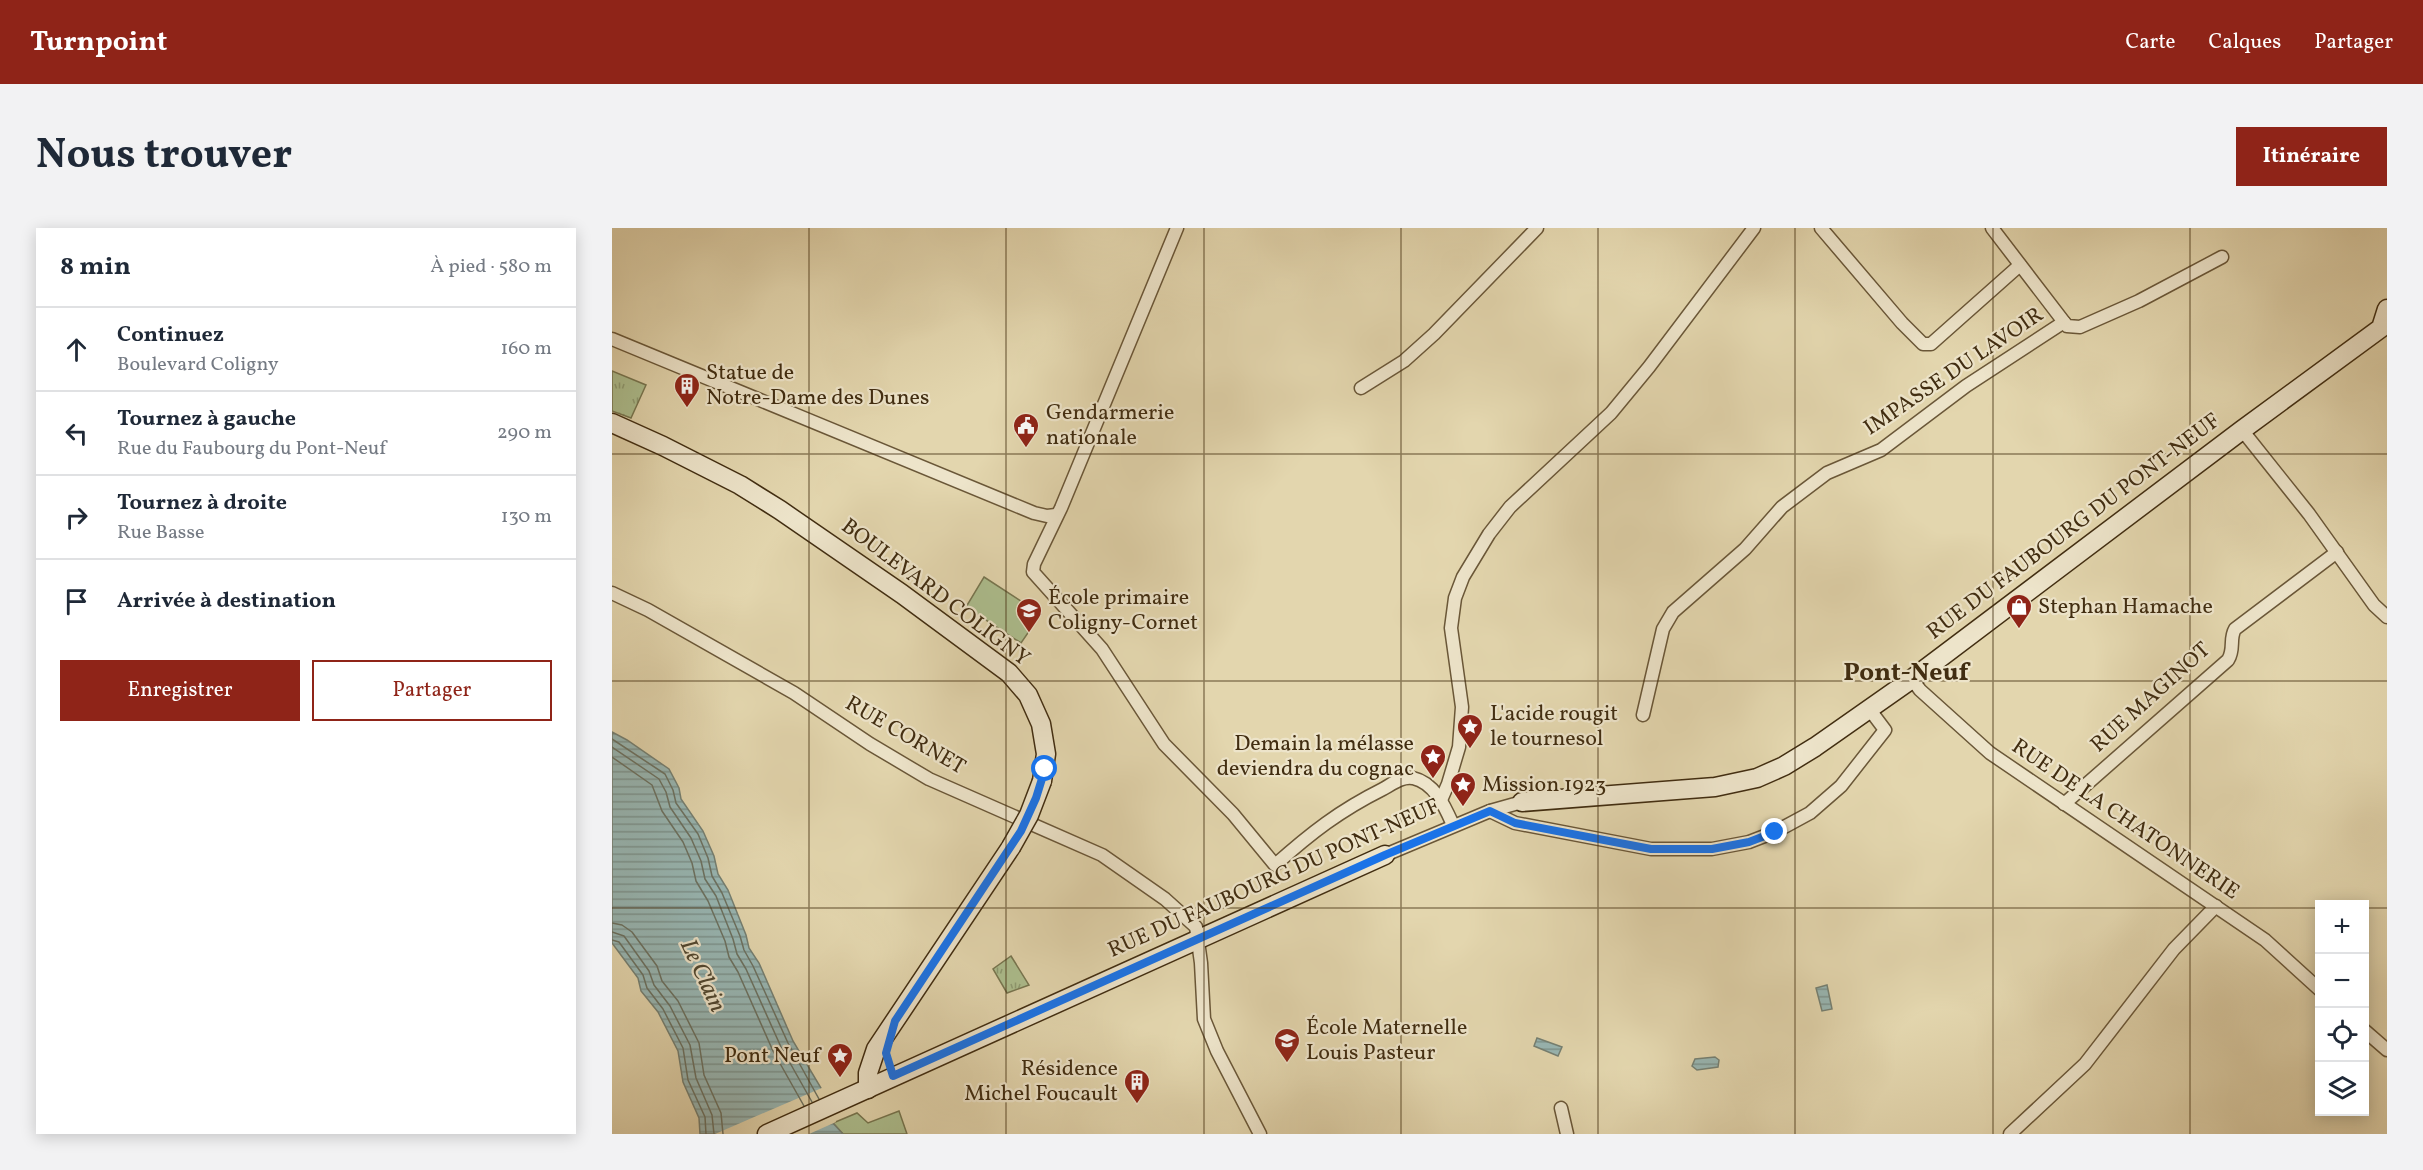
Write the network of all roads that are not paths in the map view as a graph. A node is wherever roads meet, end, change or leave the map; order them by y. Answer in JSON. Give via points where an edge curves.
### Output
{"nodes":[{"id":1,"x":1177,"y":228,"type":"edge"},
{"id":2,"x":1537,"y":228,"type":"edge"},
{"id":3,"x":1754,"y":228,"type":"edge"},
{"id":4,"x":1821,"y":228,"type":"edge"},
{"id":5,"x":1992,"y":228,"type":"edge"},
{"id":6,"x":2222,"y":257,"type":"dead end"},
{"id":7,"x":2020,"y":265,"type":"junction"},
{"id":8,"x":2387,"y":309,"type":"edge"},
{"id":9,"x":2064,"y":322,"type":"junction"},
{"id":10,"x":2384,"y":330,"type":"edge"},
{"id":11,"x":612,"y":339,"type":"edge"},
{"id":12,"x":1361,"y":388,"type":"dead end"},
{"id":13,"x":612,"y":423,"type":"edge"},
{"id":14,"x":2242,"y":430,"type":"junction"},
{"id":15,"x":1056,"y":515,"type":"junction"},
{"id":16,"x":2337,"y":552,"type":"junction"},
{"id":17,"x":612,"y":593,"type":"edge"},
{"id":18,"x":2387,"y":617,"type":"edge"},
{"id":19,"x":1912,"y":679,"type":"junction"},
{"id":20,"x":1869,"y":710,"type":"junction"},
{"id":21,"x":1643,"y":715,"type":"dead end"},
{"id":22,"x":1442,"y":800,"type":"junction"},
{"id":23,"x":1522,"y":802,"type":"joint"},
{"id":24,"x":2064,"y":804,"type":"junction"},
{"id":25,"x":1490,"y":811,"type":"junction"},
{"id":26,"x":1453,"y":825,"type":"junction"},
{"id":27,"x":1385,"y":855,"type":"joint"},
{"id":28,"x":2216,"y":906,"type":"junction"},
{"id":29,"x":1198,"y":939,"type":"junction"},
{"id":30,"x":2315,"y":986,"type":"edge"},
{"id":31,"x":895,"y":1021,"type":"junction"},
{"id":32,"x":2369,"y":1034,"type":"edge"},
{"id":33,"x":2387,"y":1050,"type":"edge"},
{"id":34,"x":893,"y":1076,"type":"junction"},
{"id":35,"x":868,"y":1089,"type":"junction"},
{"id":36,"x":1561,"y":1108,"type":"dead end"},
{"id":37,"x":767,"y":1134,"type":"edge"},
{"id":38,"x":1260,"y":1134,"type":"edge"},
{"id":39,"x":1567,"y":1134,"type":"edge"},
{"id":40,"x":2010,"y":1134,"type":"edge"}],
"edges":[{"from":1,"to":15,"type":"street"},
{"from":2,"to":12,"type":"street","via":[[1434,334],[1404,361]]},
{"from":3,"to":22,"type":"street","via":[[1611,413],[1510,507],[1463,577],[1451,628],[1462,707],[1459,747]]},
{"from":4,"to":7,"type":"street","via":[[1923,344],[1931,344]]},
{"from":5,"to":7,"type":"street"},
{"from":6,"to":9,"type":"street","via":[[2139,301],[2079,327]]},
{"from":7,"to":9,"type":"street"},
{"from":8,"to":10,"type":"main road","name":"RUE DU FAUBOURG DU PONT-NEUF"},
{"from":9,"to":21,"type":"street","name":"IMPASSE DU LAVOIR","via":[[1966,386],[1881,450],[1827,473],[1782,507],[1744,549],[1673,612],[1663,629]]},
{"from":10,"to":14,"type":"main road","name":"RUE DU FAUBOURG DU PONT-NEUF"},
{"from":11,"to":15,"type":"street","via":[[1034,513]]},
{"from":13,"to":31,"type":"main road","name":"BOULEVARD COLIGNY","bridge":true,"via":[[740,485],[780,510],[1009,673],[1028,695],[1041,724],[1046,754],[1042,781],[1029,815]]},
{"from":14,"to":16,"type":"street"},
{"from":14,"to":19,"type":"main road","name":"RUE DU FAUBOURG DU PONT-NEUF"},
{"from":15,"to":22,"type":"street","via":[[1033,572],[1102,649],[1164,744],[1233,814],[1275,865],[1315,829],[1350,805],[1404,778],[1421,781]]},
{"from":16,"to":18,"type":"street","via":[[2374,606]]},
{"from":16,"to":24,"type":"street","name":"RUE MAGINOT","via":[[2235,629],[2228,660]]},
{"from":17,"to":29,"type":"street","name":"RUE CORNET","via":[[794,693],[929,779],[1102,855],[1192,922]]},
{"from":19,"to":20,"type":"main road","name":"RUE DU FAUBOURG DU PONT-NEUF"},
{"from":19,"to":24,"type":"street","name":"RUE DE LA CHATONNERIE","via":[[1981,746]]},
{"from":20,"to":23,"type":"main road","name":"RUE DU FAUBOURG DU PONT-NEUF","via":[[1784,766],[1757,778]]},
{"from":20,"to":25,"type":"street","via":[[1885,730],[1841,786],[1810,813],[1749,842],[1712,849],[1651,849],[1515,823]]},
{"from":22,"to":26,"type":"street"},
{"from":23,"to":25,"type":"street","name":"RUE DU FAUBOURG DU PONT-NEUF"},
{"from":24,"to":28,"type":"street","name":"RUE DE LA CHATONNERIE"},
{"from":25,"to":26,"type":"street","name":"RUE DU FAUBOURG DU PONT-NEUF"},
{"from":26,"to":27,"type":"street","name":"RUE DU FAUBOURG DU PONT-NEUF"},
{"from":27,"to":29,"type":"main road","name":"RUE DU FAUBOURG DU PONT-NEUF"},
{"from":28,"to":30,"type":"street","name":"RUE DE LA CHATONNERIE","via":[[2265,940]]},
{"from":28,"to":40,"type":"street","via":[[2174,948],[2085,1064]]},
{"from":29,"to":34,"type":"main road","name":"RUE DU FAUBOURG DU PONT-NEUF"},
{"from":29,"to":38,"type":"street","via":[[1204,1019],[1216,1051]]},
{"from":31,"to":34,"type":"main road","name":"BOULEVARD COLIGNY","via":[[886,1053]]},
{"from":31,"to":35,"type":"main road","name":"BOULEVARD COLIGNY","via":[[873,1057]]},
{"from":32,"to":33,"type":"street"},
{"from":34,"to":35,"type":"main road","name":"RUE DU FAUBOURG DU PONT-NEUF"},
{"from":35,"to":37,"type":"main road"},
{"from":36,"to":39,"type":"street"}]}
